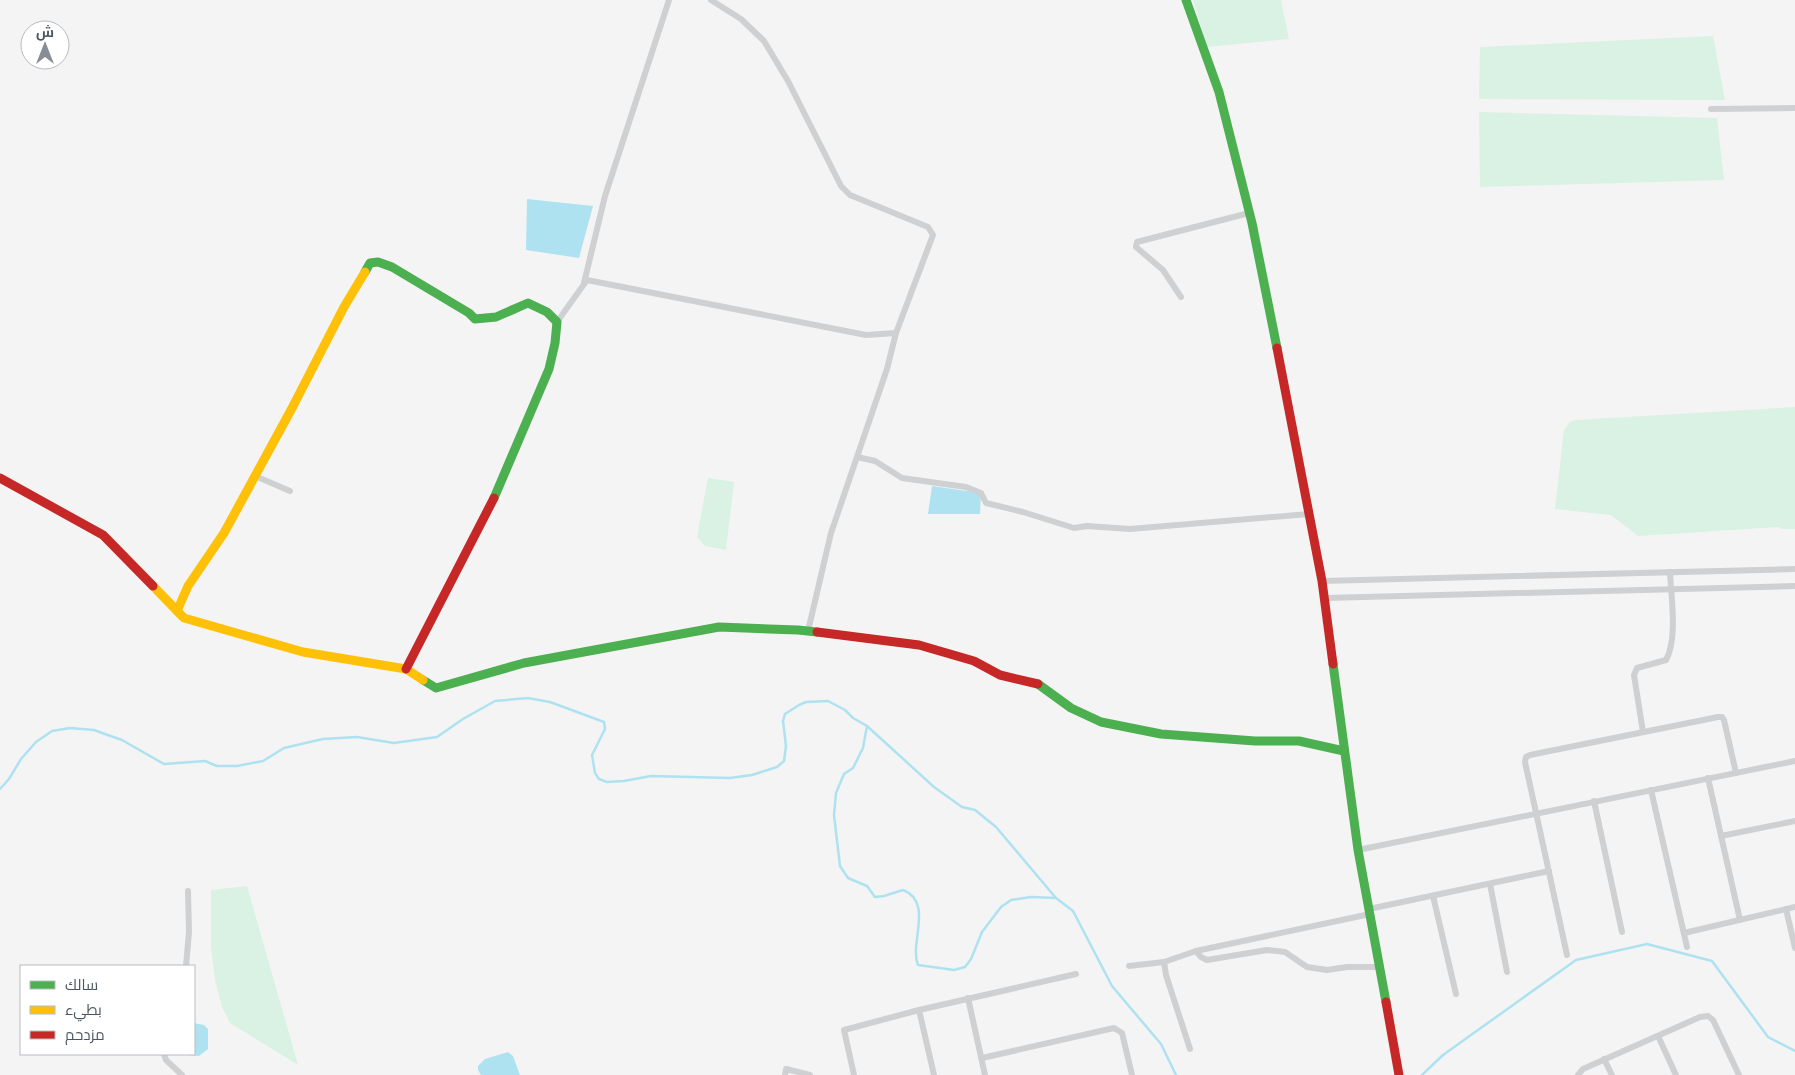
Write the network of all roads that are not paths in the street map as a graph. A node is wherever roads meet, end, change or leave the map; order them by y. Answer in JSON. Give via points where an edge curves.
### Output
{"nodes":[{"id":1,"x":669,"y":0,"type":"edge"},
{"id":2,"x":711,"y":0,"type":"edge"},
{"id":3,"x":1186,"y":0,"type":"edge"},
{"id":4,"x":1795,"y":108,"type":"edge"},
{"id":5,"x":1711,"y":109,"type":"dead end"},
{"id":6,"x":1249,"y":213,"type":"junction"},
{"id":7,"x":583,"y":286,"type":"junction"},
{"id":8,"x":1182,"y":297,"type":"dead end"},
{"id":9,"x":557,"y":322,"type":"junction"},
{"id":10,"x":896,"y":332,"type":"junction"},
{"id":11,"x":857,"y":457,"type":"junction"},
{"id":12,"x":255,"y":476,"type":"junction"},
{"id":13,"x":0,"y":478,"type":"edge"},
{"id":14,"x":290,"y":490,"type":"dead end"},
{"id":15,"x":1309,"y":514,"type":"junction"},
{"id":16,"x":1795,"y":569,"type":"edge"},
{"id":17,"x":1670,"y":572,"type":"junction"},
{"id":18,"x":1322,"y":581,"type":"junction"},
{"id":19,"x":1795,"y":586,"type":"edge"},
{"id":20,"x":1670,"y":589,"type":"junction"},
{"id":21,"x":1324,"y":598,"type":"junction"},
{"id":22,"x":177,"y":611,"type":"junction"},
{"id":23,"x":808,"y":631,"type":"junction"},
{"id":24,"x":406,"y":669,"type":"junction"},
{"id":25,"x":1642,"y":732,"type":"junction"},
{"id":26,"x":1344,"y":751,"type":"junction"},
{"id":27,"x":1795,"y":761,"type":"edge"},
{"id":28,"x":1736,"y":773,"type":"junction"},
{"id":29,"x":1708,"y":778,"type":"junction"},
{"id":30,"x":1651,"y":790,"type":"junction"},
{"id":31,"x":1594,"y":801,"type":"junction"},
{"id":32,"x":1536,"y":813,"type":"junction"},
{"id":33,"x":1795,"y":821,"type":"edge"},
{"id":34,"x":1721,"y":836,"type":"junction"},
{"id":35,"x":1358,"y":850,"type":"junction"},
{"id":36,"x":1549,"y":871,"type":"junction"},
{"id":37,"x":1490,"y":884,"type":"junction"},
{"id":38,"x":188,"y":891,"type":"dead end"},
{"id":39,"x":1433,"y":896,"type":"junction"},
{"id":40,"x":1795,"y":907,"type":"edge"},
{"id":41,"x":1786,"y":909,"type":"junction"},
{"id":42,"x":1370,"y":912,"type":"junction"},
{"id":43,"x":1740,"y":920,"type":"junction"},
{"id":44,"x":1622,"y":932,"type":"dead end"},
{"id":45,"x":1684,"y":933,"type":"junction"},
{"id":46,"x":1687,"y":947,"type":"dead end"},
{"id":47,"x":1795,"y":948,"type":"edge"},
{"id":48,"x":1196,"y":951,"type":"junction"},
{"id":49,"x":1567,"y":955,"type":"dead end"},
{"id":50,"x":1164,"y":962,"type":"junction"},
{"id":51,"x":186,"y":965,"type":"edge"},
{"id":52,"x":1129,"y":966,"type":"dead end"},
{"id":53,"x":1380,"y":967,"type":"junction"},
{"id":54,"x":1508,"y":972,"type":"dead end"},
{"id":55,"x":1076,"y":974,"type":"dead end"},
{"id":56,"x":1456,"y":994,"type":"dead end"},
{"id":57,"x":968,"y":998,"type":"junction"},
{"id":58,"x":919,"y":1010,"type":"junction"},
{"id":59,"x":1658,"y":1036,"type":"junction"},
{"id":60,"x":1190,"y":1049,"type":"dead end"},
{"id":61,"x":164,"y":1055,"type":"edge"},
{"id":62,"x":982,"y":1058,"type":"junction"},
{"id":63,"x":1604,"y":1059,"type":"junction"},
{"id":64,"x":182,"y":1075,"type":"edge"},
{"id":65,"x":785,"y":1075,"type":"edge"},
{"id":66,"x":810,"y":1075,"type":"edge"},
{"id":67,"x":854,"y":1075,"type":"edge"},
{"id":68,"x":934,"y":1075,"type":"edge"},
{"id":69,"x":985,"y":1075,"type":"edge"},
{"id":70,"x":1132,"y":1075,"type":"edge"},
{"id":71,"x":1399,"y":1075,"type":"edge"},
{"id":72,"x":1578,"y":1075,"type":"edge"},
{"id":73,"x":1612,"y":1075,"type":"edge"},
{"id":74,"x":1676,"y":1075,"type":"edge"},
{"id":75,"x":1739,"y":1075,"type":"edge"}],
"edges":[{"from":1,"to":7,"type":"street","via":[[605,196]]},
{"from":2,"to":10,"type":"street","via":[[741,19],[764,41],[841,186],[850,195],[928,228],[933,235]]},
{"from":3,"to":6,"type":"street","via":[[1219,92]]},
{"from":4,"to":5,"type":"street"},
{"from":6,"to":8,"type":"street","via":[[1136,242],[1136,247],[1163,270]]},
{"from":6,"to":15,"type":"street"},
{"from":7,"to":9,"type":"street"},
{"from":7,"to":10,"type":"street","via":[[587,280],[866,335]]},
{"from":9,"to":12,"type":"street","via":[[547,312],[528,303],[507,315],[475,320],[469,313],[392,266],[378,262],[370,264]]},
{"from":9,"to":24,"type":"street","via":[[549,369],[488,512]]},
{"from":10,"to":11,"type":"street"},
{"from":11,"to":15,"type":"street","via":[[875,462],[902,478],[966,487],[981,493],[986,503],[1074,528],[1130,529]]},
{"from":11,"to":23,"type":"street","via":[[831,532]]},
{"from":12,"to":14,"type":"street"},
{"from":12,"to":22,"type":"street","via":[[224,533],[188,586]]},
{"from":13,"to":22,"type":"street","via":[[103,534]]},
{"from":15,"to":18,"type":"street"},
{"from":16,"to":17,"type":"street"},
{"from":17,"to":18,"type":"street"},
{"from":17,"to":20,"type":"street"},
{"from":18,"to":21,"type":"street"},
{"from":19,"to":20,"type":"street"},
{"from":20,"to":21,"type":"street"},
{"from":20,"to":25,"type":"street","via":[[1670,652],[1666,660],[1637,668],[1634,675]]},
{"from":21,"to":26,"type":"street"},
{"from":22,"to":24,"type":"street","via":[[184,618],[302,652]]},
{"from":23,"to":24,"type":"street","via":[[719,628],[524,663],[436,688]]},
{"from":23,"to":26,"type":"street","via":[[920,645],[974,661],[1000,674],[1037,684],[1071,708],[1101,722],[1161,734],[1299,741]]},
{"from":25,"to":28,"type":"street","via":[[1722,717]]},
{"from":25,"to":32,"type":"street","via":[[1526,757]]},
{"from":26,"to":35,"type":"street"},
{"from":27,"to":28,"type":"street"},
{"from":28,"to":29,"type":"street"},
{"from":29,"to":30,"type":"street"},
{"from":29,"to":34,"type":"street"},
{"from":30,"to":31,"type":"street"},
{"from":30,"to":45,"type":"street"},
{"from":31,"to":32,"type":"street"},
{"from":31,"to":44,"type":"street"},
{"from":32,"to":35,"type":"street"},
{"from":32,"to":36,"type":"street"},
{"from":33,"to":34,"type":"street"},
{"from":34,"to":43,"type":"street"},
{"from":35,"to":42,"type":"street"},
{"from":36,"to":37,"type":"street"},
{"from":36,"to":49,"type":"street"},
{"from":37,"to":39,"type":"street"},
{"from":37,"to":54,"type":"street"},
{"from":38,"to":51,"type":"street"},
{"from":39,"to":42,"type":"street"},
{"from":39,"to":56,"type":"street"},
{"from":40,"to":41,"type":"street"},
{"from":41,"to":43,"type":"street"},
{"from":41,"to":47,"type":"street"},
{"from":42,"to":48,"type":"street"},
{"from":42,"to":53,"type":"street"},
{"from":43,"to":45,"type":"street"},
{"from":45,"to":46,"type":"street"},
{"from":48,"to":50,"type":"street"},
{"from":48,"to":53,"type":"street","via":[[1207,960],[1267,950],[1285,952],[1307,967],[1327,970]]},
{"from":50,"to":52,"type":"street"},
{"from":50,"to":60,"type":"street"},
{"from":53,"to":71,"type":"street"},
{"from":55,"to":57,"type":"street"},
{"from":57,"to":58,"type":"street"},
{"from":57,"to":62,"type":"street"},
{"from":58,"to":67,"type":"street","via":[[844,1030]]},
{"from":58,"to":68,"type":"street"},
{"from":59,"to":63,"type":"street"},
{"from":59,"to":74,"type":"street"},
{"from":59,"to":75,"type":"street","via":[[1708,1016],[1713,1020]]},
{"from":61,"to":64,"type":"street"},
{"from":62,"to":69,"type":"street"},
{"from":62,"to":70,"type":"street","via":[[1114,1028],[1122,1032]]},
{"from":63,"to":72,"type":"street"},
{"from":63,"to":73,"type":"street"},
{"from":65,"to":66,"type":"street","via":[[786,1069]]}]}
